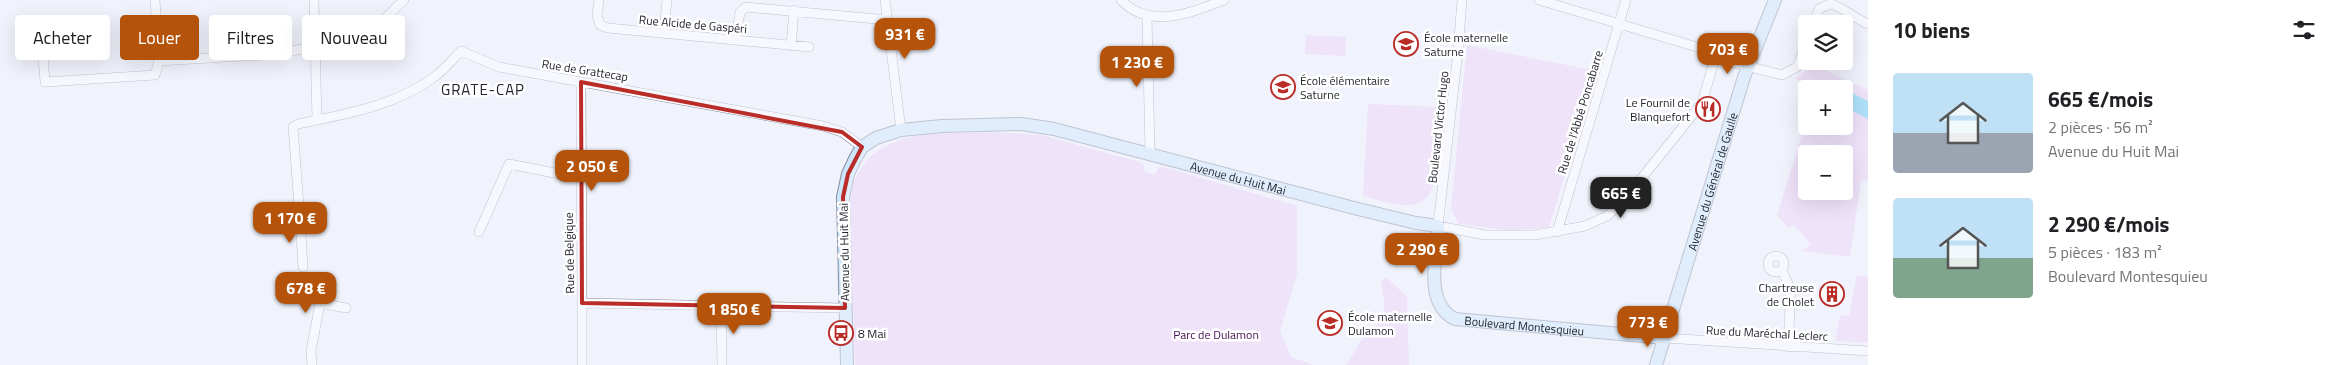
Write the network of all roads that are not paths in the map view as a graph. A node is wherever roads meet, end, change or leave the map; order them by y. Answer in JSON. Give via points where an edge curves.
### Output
{"nodes":[{"id":1,"x":155,"y":0,"type":"edge"},
{"id":2,"x":314,"y":0,"type":"edge"},
{"id":3,"x":404,"y":0,"type":"edge"},
{"id":4,"x":599,"y":0,"type":"edge"},
{"id":5,"x":667,"y":0,"type":"edge"},
{"id":6,"x":885,"y":0,"type":"edge"},
{"id":7,"x":1121,"y":0,"type":"edge"},
{"id":8,"x":1224,"y":0,"type":"edge"},
{"id":9,"x":1462,"y":0,"type":"edge"},
{"id":10,"x":1539,"y":0,"type":"edge"},
{"id":11,"x":1626,"y":0,"type":"edge"},
{"id":12,"x":1773,"y":1,"type":"edge"},
{"id":13,"x":794,"y":10,"type":"junction"},
{"id":14,"x":315,"y":15,"type":"edge"},
{"id":15,"x":389,"y":15,"type":"edge"},
{"id":16,"x":1817,"y":15,"type":"edge"},
{"id":17,"x":1850,"y":15,"type":"edge"},
{"id":18,"x":1146,"y":17,"type":"junction"},
{"id":19,"x":1853,"y":18,"type":"edge"},
{"id":20,"x":888,"y":20,"type":"junction"},
{"id":21,"x":1619,"y":23,"type":"junction"},
{"id":22,"x":1868,"y":24,"type":"edge"},
{"id":23,"x":664,"y":34,"type":"junction"},
{"id":24,"x":736,"y":40,"type":"junction"},
{"id":25,"x":791,"y":46,"type":"junction"},
{"id":26,"x":809,"y":47,"type":"dead end"},
{"id":27,"x":302,"y":49,"type":"edge"},
{"id":28,"x":1715,"y":58,"type":"junction"},
{"id":29,"x":43,"y":60,"type":"edge"},
{"id":30,"x":316,"y":60,"type":"edge"},
{"id":31,"x":159,"y":62,"type":"junction"},
{"id":32,"x":1798,"y":64,"type":"edge"},
{"id":33,"x":1748,"y":68,"type":"junction"},
{"id":34,"x":581,"y":82,"type":"junction"},
{"id":35,"x":317,"y":120,"type":"junction"},
{"id":36,"x":901,"y":130,"type":"junction"},
{"id":37,"x":862,"y":147,"type":"junction"},
{"id":38,"x":1150,"y":152,"type":"junction"},
{"id":39,"x":580,"y":178,"type":"junction"},
{"id":40,"x":1438,"y":226,"type":"junction"},
{"id":41,"x":479,"y":232,"type":"dead end"},
{"id":42,"x":1557,"y":232,"type":"junction"},
{"id":43,"x":303,"y":268,"type":"dead end"},
{"id":44,"x":1782,"y":270,"type":"dead end"},
{"id":45,"x":582,"y":303,"type":"junction"},
{"id":46,"x":721,"y":306,"type":"junction"},
{"id":47,"x":346,"y":308,"type":"dead end"},
{"id":48,"x":845,"y":308,"type":"junction"},
{"id":49,"x":1665,"y":338,"type":"junction"},
{"id":50,"x":1788,"y":347,"type":"junction"},
{"id":51,"x":1868,"y":351,"type":"edge"},
{"id":52,"x":312,"y":365,"type":"edge"},
{"id":53,"x":582,"y":365,"type":"edge"},
{"id":54,"x":722,"y":365,"type":"edge"},
{"id":55,"x":847,"y":365,"type":"edge"},
{"id":56,"x":1656,"y":365,"type":"edge"}],
"edges":[{"from":1,"to":31,"type":"street"},
{"from":2,"to":14,"type":"street"},
{"from":3,"to":15,"type":"street"},
{"from":4,"to":23,"type":"street","name":"Rue Alcide de Gaspéri","via":[[597,16],[600,24],[608,28]]},
{"from":5,"to":23,"type":"street"},
{"from":6,"to":20,"type":"street"},
{"from":7,"to":18,"type":"street"},
{"from":8,"to":18,"type":"street","via":[[1175,17]]},
{"from":9,"to":40,"type":"street","name":"Boulevard Victor Hugo"},
{"from":10,"to":21,"type":"street"},
{"from":11,"to":21,"type":"street","name":"Rue de l'Abbé Poncabarre"},
{"from":12,"to":33,"type":"main road","name":"Avenue du Général de Gaulle"},
{"from":13,"to":20,"type":"street"},
{"from":13,"to":24,"type":"street","via":[[746,7],[740,12]]},
{"from":13,"to":25,"type":"street"},
{"from":16,"to":17,"type":"street","via":[[1819,9],[1830,4],[1840,6]]},
{"from":18,"to":38,"type":"street"},
{"from":19,"to":22,"type":"street"},
{"from":20,"to":36,"type":"street"},
{"from":21,"to":28,"type":"street","via":[[1707,50]]},
{"from":21,"to":42,"type":"street","name":"Rue de l'Abbé Poncabarre"},
{"from":23,"to":24,"type":"street","name":"Rue Alcide de Gaspéri"},
{"from":24,"to":25,"type":"street","name":"Rue Alcide de Gaspéri"},
{"from":25,"to":26,"type":"street","name":"Rue Alcide de Gaspéri"},
{"from":27,"to":31,"type":"street"},
{"from":28,"to":33,"type":"street"},
{"from":28,"to":42,"type":"street","name":"Avenue du Huit Mai","via":[[1702,103],[1625,199],[1607,216],[1585,226]]},
{"from":29,"to":31,"type":"street","via":[[44,82],[155,75]]},
{"from":30,"to":35,"type":"street"},
{"from":32,"to":33,"type":"street","via":[[1787,74]]},
{"from":33,"to":49,"type":"main road","name":"Avenue du Général de Gaulle"},
{"from":34,"to":35,"type":"street","name":"Rue de Grattecap","via":[[499,68],[461,51],[434,77],[404,95],[373,107]]},
{"from":34,"to":37,"type":"street","name":"Rue de Grattecap","via":[[823,126],[842,132]]},
{"from":34,"to":39,"type":"street","name":"Rue de Belgique"},
{"from":35,"to":43,"type":"street","via":[[298,124],[292,132],[304,220]]},
{"from":36,"to":37,"type":"main road","name":"Avenue du Huit Mai","via":[[876,138]]},
{"from":36,"to":38,"type":"main road","name":"Avenue du Huit Mai","via":[[982,124],[1042,126]]},
{"from":37,"to":48,"type":"main road","name":"Avenue du Huit Mai","via":[[848,174],[843,197]]},
{"from":38,"to":40,"type":"main road","name":"Avenue du Huit Mai","via":[[1354,208]]},
{"from":39,"to":41,"type":"street","via":[[509,164]]},
{"from":39,"to":45,"type":"street","name":"Rue de Belgique"},
{"from":40,"to":42,"type":"street","name":"Avenue du Huit Mai","via":[[1506,236]]},
{"from":40,"to":49,"type":"main road","name":"Boulevard Montesquieu","via":[[1436,296],[1442,310],[1455,319]]},
{"from":44,"to":50,"type":"street","via":[[1791,290]]},
{"from":45,"to":46,"type":"street"},
{"from":45,"to":53,"type":"street","name":"Rue de Belgique"},
{"from":46,"to":48,"type":"street"},
{"from":46,"to":54,"type":"street"},
{"from":47,"to":52,"type":"street","via":[[320,304],[311,351]]},
{"from":48,"to":55,"type":"main road","name":"Avenue du Huit Mai"},
{"from":49,"to":50,"type":"street","name":"Rue du Maréchal Leclerc"},
{"from":49,"to":56,"type":"main road","name":"Avenue du Général de Gaulle"},
{"from":50,"to":51,"type":"street","name":"Rue du Maréchal Leclerc"}]}
